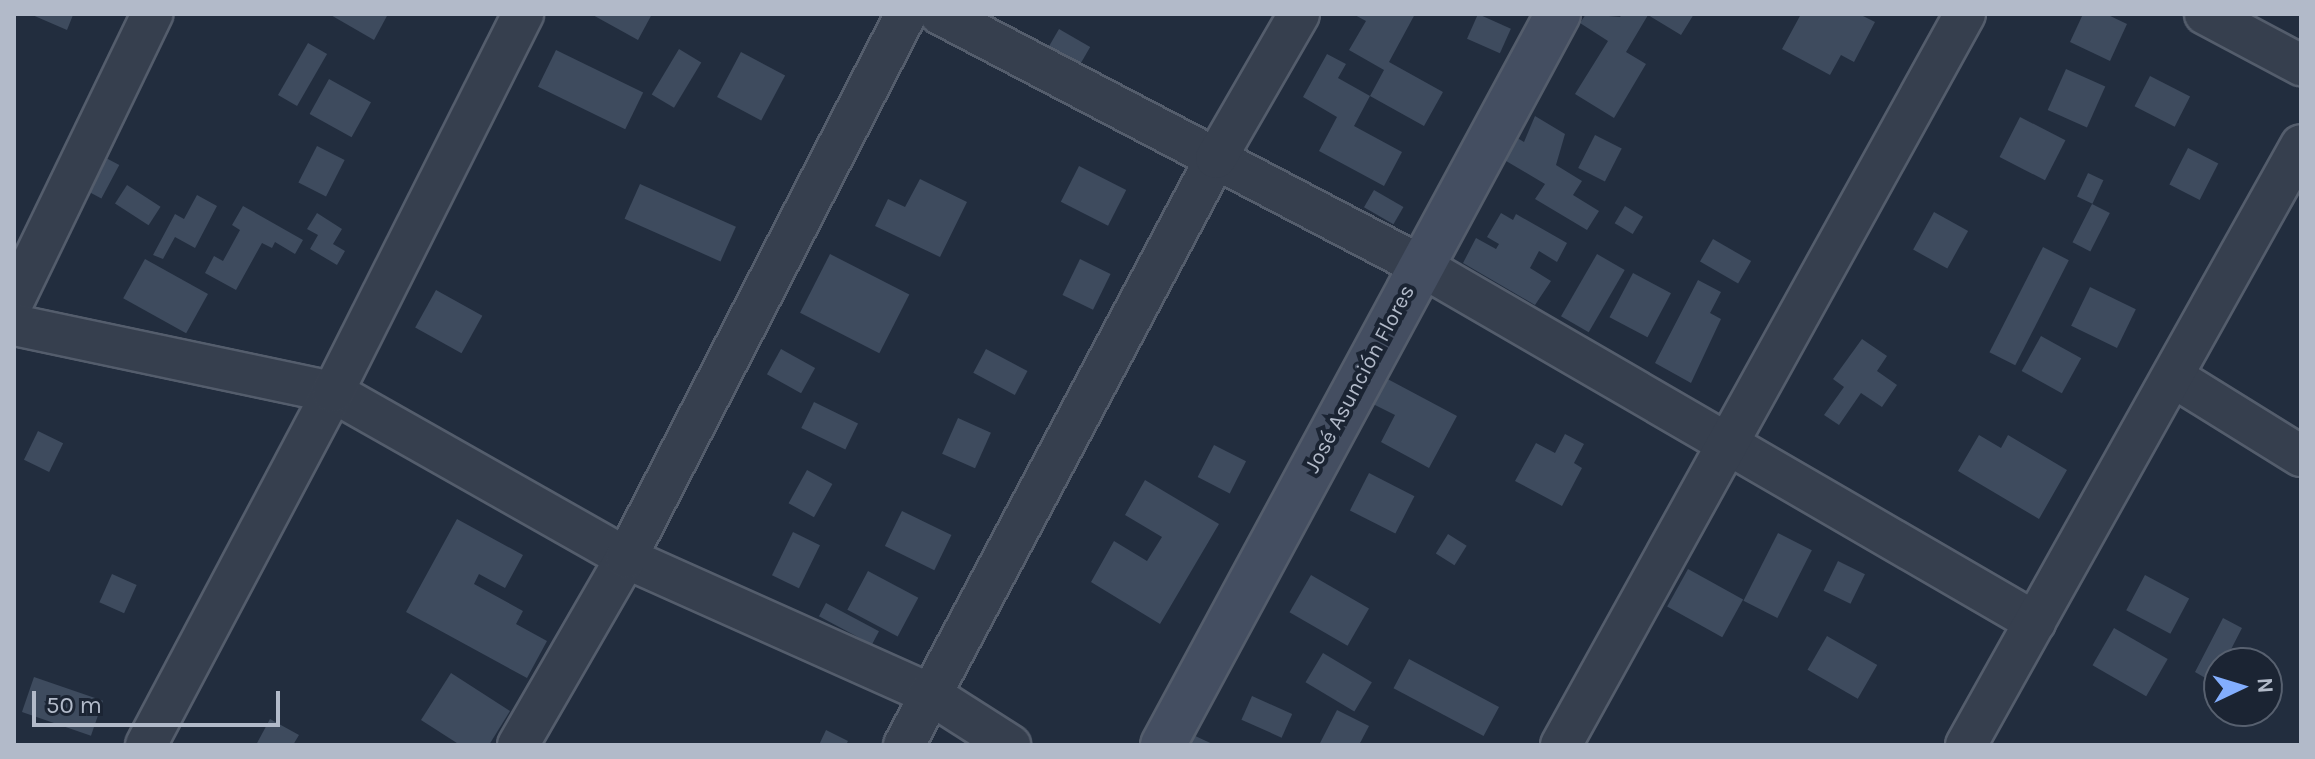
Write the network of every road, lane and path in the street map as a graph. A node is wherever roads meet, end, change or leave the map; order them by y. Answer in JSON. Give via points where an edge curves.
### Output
{"nodes":[{"id":1,"x":152,"y":14,"type":"edge"},
{"id":2,"x":523,"y":14,"type":"edge"},
{"id":3,"x":906,"y":14,"type":"edge"},
{"id":4,"x":940,"y":14,"type":"edge"},
{"id":5,"x":1299,"y":14,"type":"edge"},
{"id":6,"x":1558,"y":14,"type":"edge"},
{"id":7,"x":1965,"y":14,"type":"edge"},
{"id":8,"x":2205,"y":14,"type":"edge"},
{"id":9,"x":2301,"y":65,"type":"edge"},
{"id":10,"x":2301,"y":145,"type":"edge"},
{"id":11,"x":1216,"y":158,"type":"junction"},
{"id":12,"x":1421,"y":266,"type":"junction"},
{"id":13,"x":14,"y":300,"type":"edge"},
{"id":14,"x":14,"y":325,"type":"edge"},
{"id":15,"x":2175,"y":378,"type":"junction"},
{"id":16,"x":333,"y":392,"type":"junction"},
{"id":17,"x":1726,"y":440,"type":"junction"},
{"id":18,"x":2301,"y":456,"type":"edge"},
{"id":19,"x":626,"y":558,"type":"junction"},
{"id":20,"x":2035,"y":622,"type":"junction"},
{"id":21,"x":930,"y":694,"type":"junction"},
{"id":22,"x":146,"y":745,"type":"edge"},
{"id":23,"x":518,"y":745,"type":"edge"},
{"id":24,"x":904,"y":745,"type":"edge"},
{"id":25,"x":1010,"y":745,"type":"edge"},
{"id":26,"x":1163,"y":745,"type":"edge"},
{"id":27,"x":1561,"y":745,"type":"edge"},
{"id":28,"x":1966,"y":745,"type":"edge"}],
"edges":[{"from":1,"to":13,"type":"street"},
{"from":2,"to":16,"type":"street"},
{"from":3,"to":19,"type":"street"},
{"from":4,"to":11,"type":"street"},
{"from":5,"to":11,"type":"street"},
{"from":6,"to":12,"type":"street","name":"José Asunción Flores"},
{"from":7,"to":17,"type":"street"},
{"from":8,"to":9,"type":"street"},
{"from":10,"to":15,"type":"street"},
{"from":11,"to":12,"type":"street"},
{"from":11,"to":21,"type":"street"},
{"from":12,"to":17,"type":"street"},
{"from":12,"to":26,"type":"street","name":"José Asunción Flores"},
{"from":14,"to":16,"type":"street"},
{"from":15,"to":18,"type":"street"},
{"from":15,"to":20,"type":"street"},
{"from":16,"to":19,"type":"street"},
{"from":16,"to":22,"type":"street"},
{"from":17,"to":20,"type":"street"},
{"from":17,"to":27,"type":"street"},
{"from":19,"to":21,"type":"street"},
{"from":19,"to":23,"type":"street"},
{"from":20,"to":28,"type":"street"},
{"from":21,"to":24,"type":"street"},
{"from":21,"to":25,"type":"street"}]}
